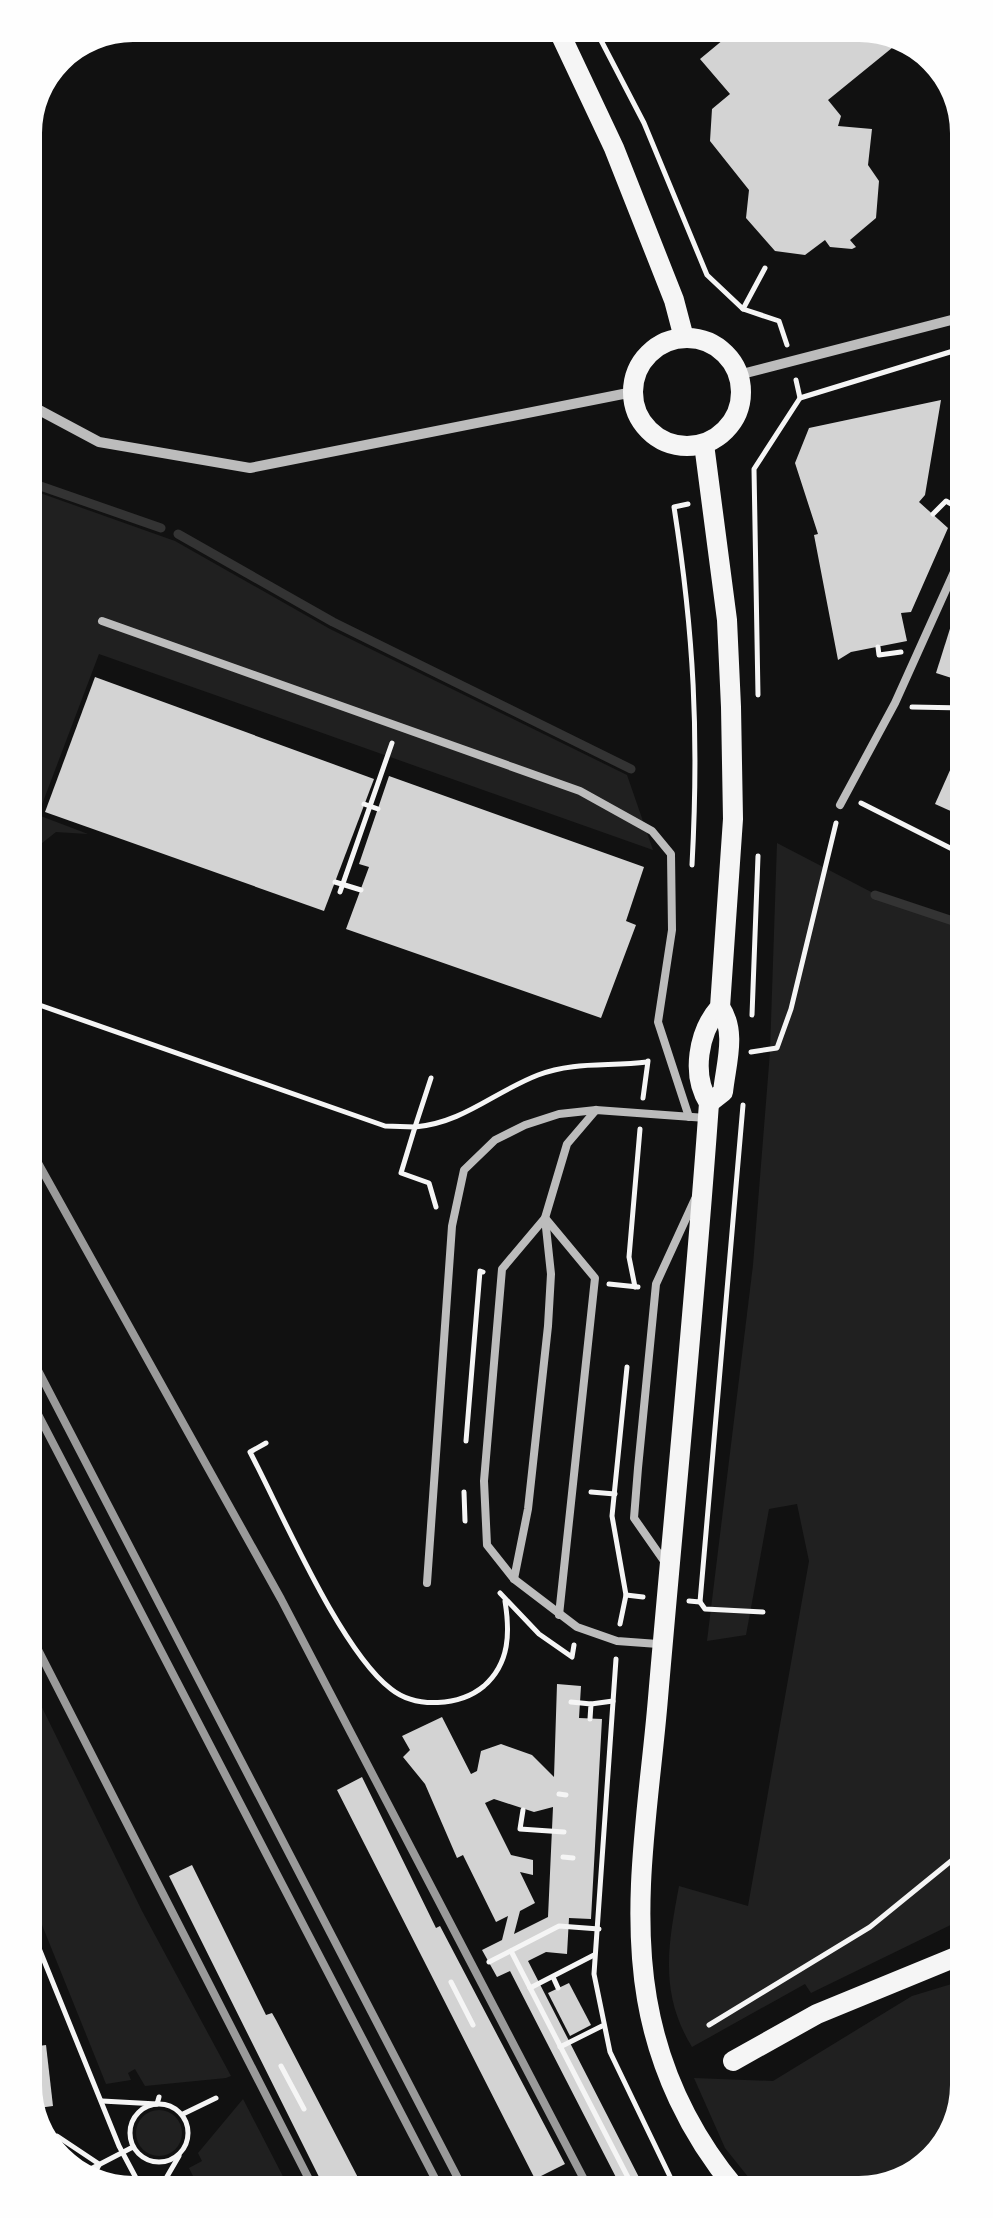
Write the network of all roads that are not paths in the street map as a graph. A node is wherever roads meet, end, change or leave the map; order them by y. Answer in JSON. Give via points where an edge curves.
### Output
{"nodes":[{"id":1,"x":564,"y":43,"type":"edge"},
{"id":2,"x":950,"y":320,"type":"edge"},
{"id":3,"x":684,"y":338,"type":"junction"},
{"id":4,"x":738,"y":375,"type":"junction"},
{"id":5,"x":632,"y":392,"type":"junction"},
{"id":6,"x":43,"y":412,"type":"edge"},
{"id":7,"x":704,"y":444,"type":"junction"},
{"id":8,"x":950,"y":583,"type":"edge"},
{"id":9,"x":102,"y":620,"type":"dead end"},
{"id":10,"x":840,"y":805,"type":"road end"},
{"id":11,"x":596,"y":1110,"type":"junction"},
{"id":12,"x":702,"y":1113,"type":"junction"},
{"id":13,"x":703,"y":1182,"type":"junction"},
{"id":14,"x":545,"y":1218,"type":"junction"},
{"id":15,"x":667,"y":1566,"type":"junction"},
{"id":16,"x":514,"y":1579,"type":"junction"},
{"id":17,"x":428,"y":1583,"type":"dead end"},
{"id":18,"x":560,"y":1615,"type":"junction"},
{"id":19,"x":663,"y":1644,"type":"junction"},
{"id":20,"x":950,"y":1959,"type":"edge"},
{"id":21,"x":733,"y":2061,"type":"dead end"},
{"id":22,"x":727,"y":2176,"type":"edge"}],
"edges":[{"from":1,"to":3,"type":"main road","via":[[614,148]]},
{"from":2,"to":4,"type":"street"},
{"from":3,"to":4,"type":"main road","via":[[717,348]]},
{"from":3,"to":5,"type":"main road","via":[[648,355]]},
{"from":4,"to":7,"type":"main road","via":[[736,416]]},
{"from":5,"to":6,"type":"street","via":[[250,468],[99,442]]},
{"from":5,"to":7,"type":"main road","via":[[636,412],[664,442]]},
{"from":7,"to":12,"type":"main road","via":[[727,620],[732,819],[720,1007],[731,1023],[723,1092]]},
{"from":8,"to":10,"type":"lane"},
{"from":9,"to":12,"type":"lane","via":[[580,791],[652,831],[671,854],[672,930],[658,1022],[666,1051]]},
{"from":11,"to":12,"type":"lane"},
{"from":11,"to":14,"type":"lane","via":[[567,1144]]},
{"from":11,"to":17,"type":"lane","via":[[524,1125],[495,1140],[464,1170],[452,1226]]},
{"from":12,"to":13,"type":"main road"},
{"from":13,"to":15,"type":"main road"},
{"from":13,"to":15,"type":"lane","via":[[656,1284],[638,1468],[634,1518]]},
{"from":14,"to":16,"type":"lane","via":[[548,1326]]},
{"from":14,"to":16,"type":"lane","via":[[500,1280],[484,1505],[487,1545]]},
{"from":14,"to":18,"type":"lane","via":[[594,1278]]},
{"from":15,"to":19,"type":"main road"},
{"from":16,"to":18,"type":"lane"},
{"from":18,"to":19,"type":"lane","via":[[617,1642]]},
{"from":19,"to":22,"type":"main road","via":[[643,1881],[646,1997],[684,2112]]},
{"from":20,"to":21,"type":"main road","via":[[817,2014]]}]}
